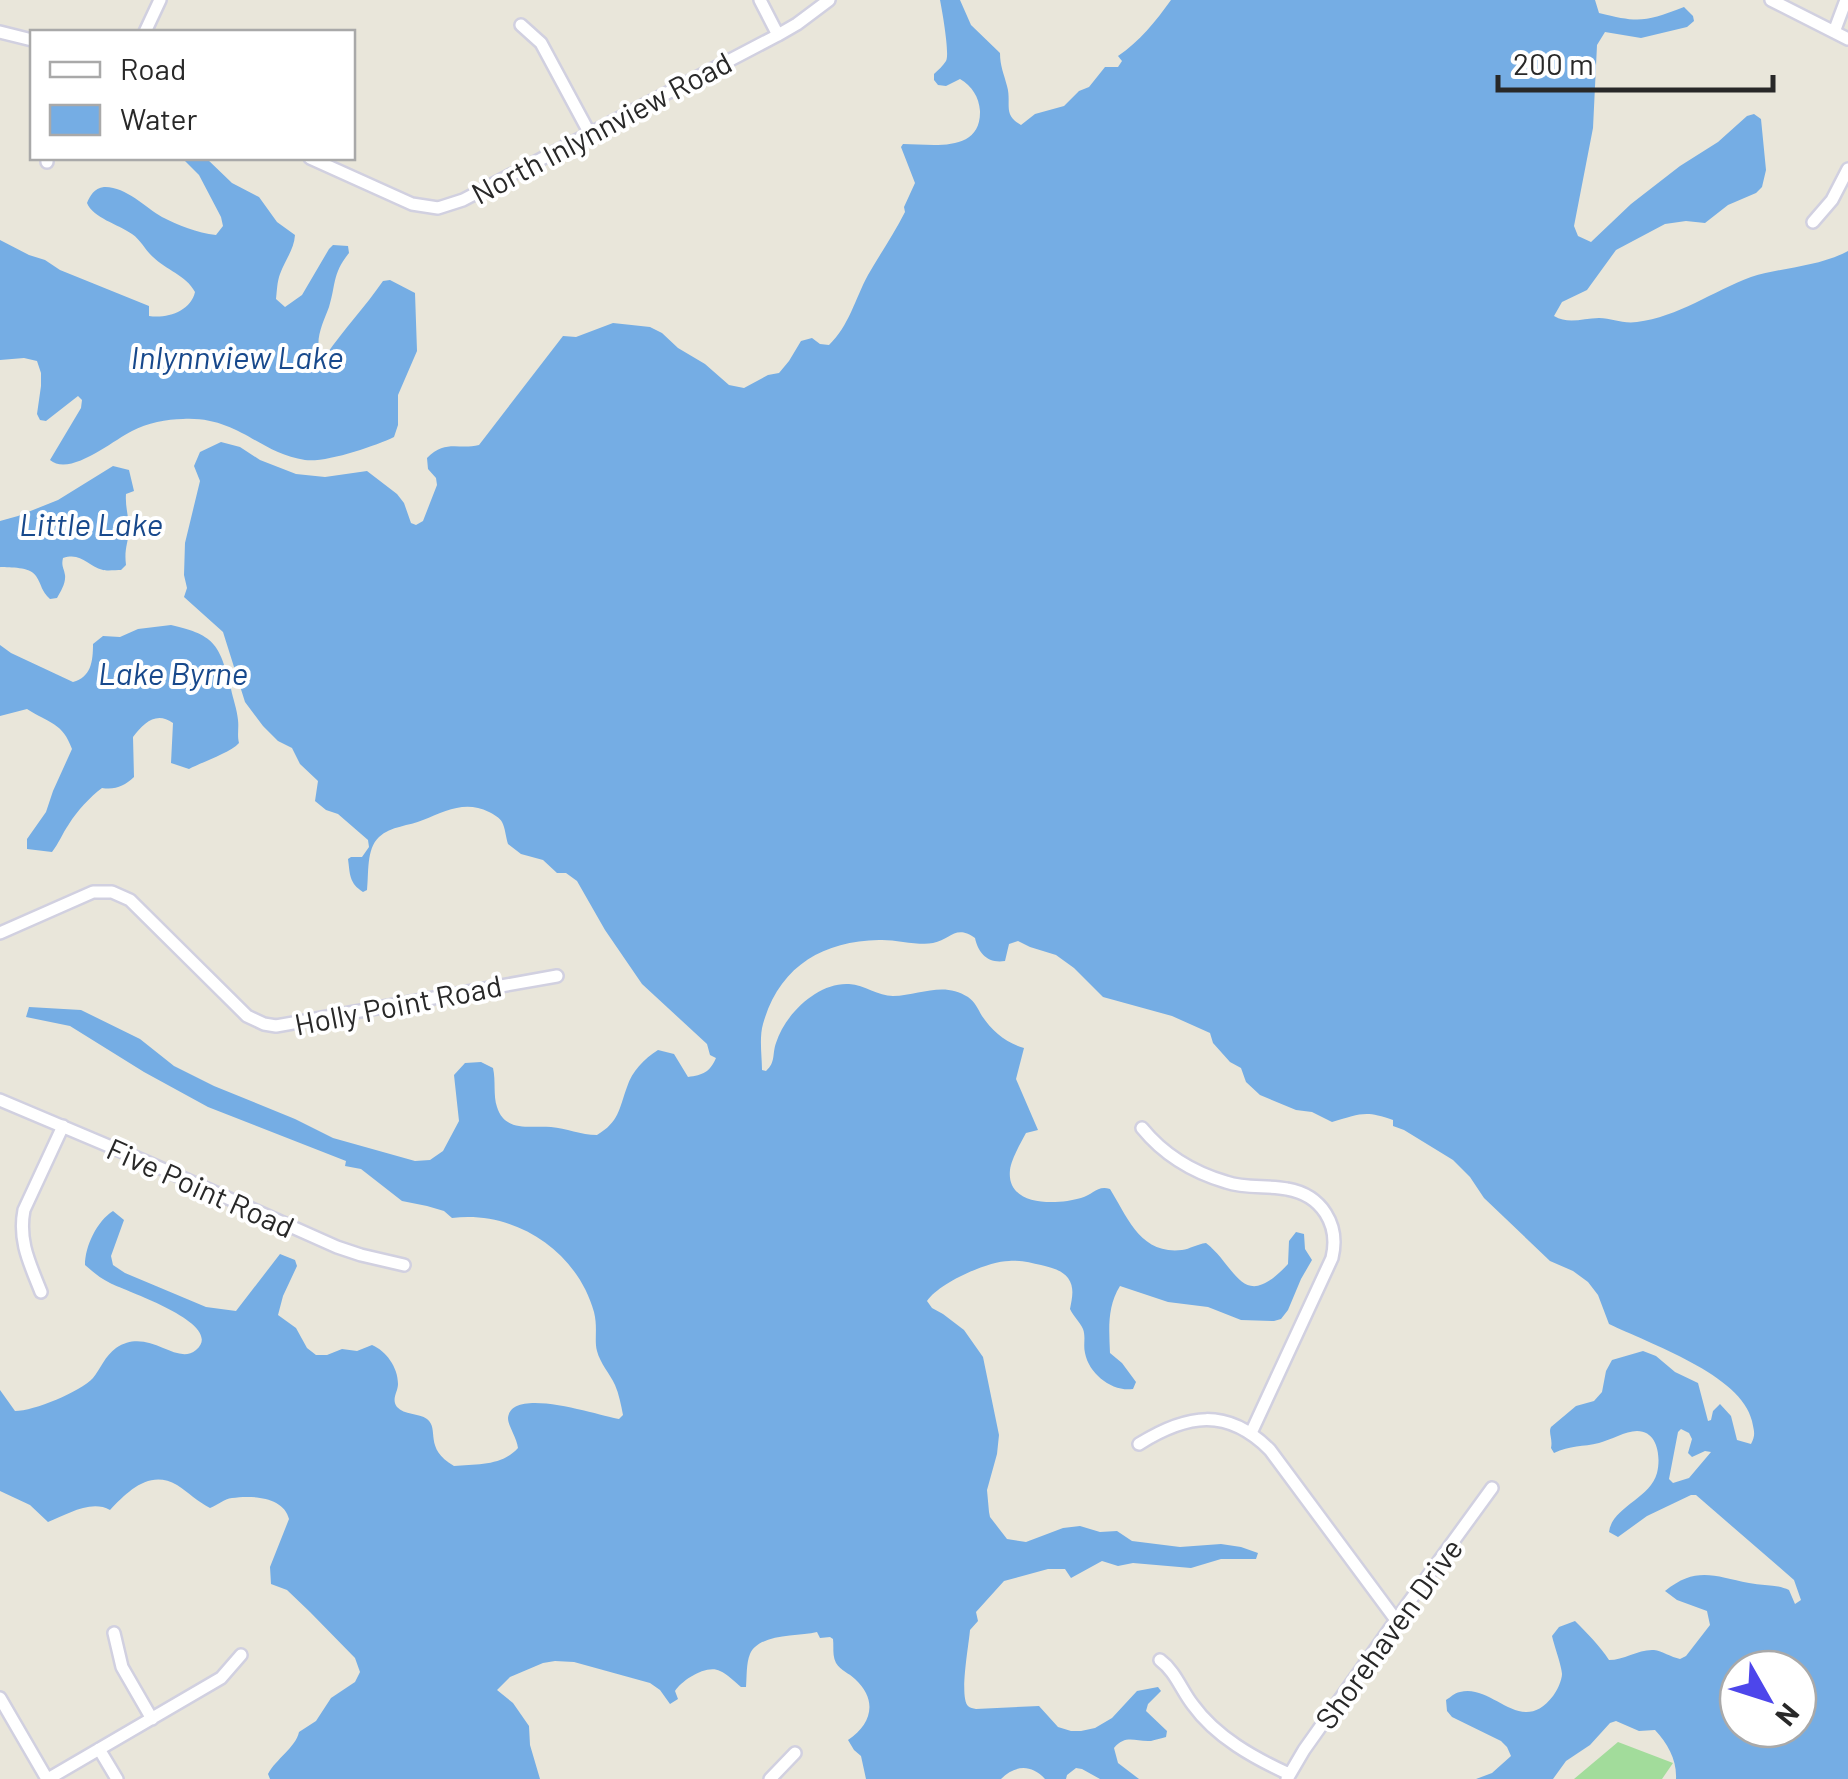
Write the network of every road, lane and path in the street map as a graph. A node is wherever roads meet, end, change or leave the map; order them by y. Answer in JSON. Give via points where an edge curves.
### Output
{"nodes":[{"id":1,"x":160,"y":0,"type":"edge"},
{"id":2,"x":760,"y":0,"type":"edge"},
{"id":3,"x":828,"y":0,"type":"edge"},
{"id":4,"x":1771,"y":0,"type":"edge"},
{"id":5,"x":1846,"y":0,"type":"edge"},
{"id":6,"x":522,"y":25,"type":"dead end"},
{"id":7,"x":146,"y":30,"type":"edge"},
{"id":8,"x":0,"y":32,"type":"edge"},
{"id":9,"x":1834,"y":32,"type":"junction"},
{"id":10,"x":778,"y":35,"type":"junction"},
{"id":11,"x":1848,"y":38,"type":"edge"},
{"id":12,"x":30,"y":40,"type":"edge"},
{"id":13,"x":590,"y":134,"type":"junction"},
{"id":14,"x":314,"y":160,"type":"edge"},
{"id":15,"x":1848,"y":170,"type":"edge"},
{"id":16,"x":1814,"y":222,"type":"dead end"},
{"id":17,"x":0,"y":933,"type":"edge"},
{"id":18,"x":557,"y":976,"type":"dead end"},
{"id":19,"x":0,"y":1100,"type":"edge"},
{"id":20,"x":63,"y":1126,"type":"junction"},
{"id":21,"x":1142,"y":1128,"type":"dead end"},
{"id":22,"x":404,"y":1265,"type":"dead end"},
{"id":23,"x":41,"y":1292,"type":"dead end"},
{"id":24,"x":1251,"y":1433,"type":"junction"},
{"id":25,"x":1139,"y":1444,"type":"dead end"},
{"id":26,"x":1492,"y":1488,"type":"dead end"},
{"id":27,"x":1396,"y":1620,"type":"junction"},
{"id":28,"x":114,"y":1633,"type":"dead end"},
{"id":29,"x":241,"y":1655,"type":"dead end"},
{"id":30,"x":1160,"y":1660,"type":"dead end"},
{"id":31,"x":0,"y":1698,"type":"edge"},
{"id":32,"x":152,"y":1718,"type":"junction"},
{"id":33,"x":99,"y":1749,"type":"junction"},
{"id":34,"x":795,"y":1753,"type":"dead end"},
{"id":35,"x":1288,"y":1776,"type":"edge"},
{"id":36,"x":47,"y":1779,"type":"edge"},
{"id":37,"x":117,"y":1779,"type":"edge"},
{"id":38,"x":770,"y":1779,"type":"edge"}],
"edges":[{"from":1,"to":7,"type":"street"},
{"from":2,"to":10,"type":"street"},
{"from":3,"to":10,"type":"street","name":"North Inlynnview Road"},
{"from":4,"to":9,"type":"street"},
{"from":5,"to":9,"type":"street"},
{"from":6,"to":13,"type":"street","via":[[542,43]]},
{"from":8,"to":12,"type":"street"},
{"from":9,"to":11,"type":"street"},
{"from":10,"to":13,"type":"street","name":"North Inlynnview Road"},
{"from":13,"to":14,"type":"street","name":"North Inlynnview Road","via":[[438,208],[412,204]]},
{"from":15,"to":16,"type":"street"},
{"from":17,"to":18,"type":"street","name":"Holly Point Road","via":[[93,892],[122,895],[244,1013],[276,1026]]},
{"from":19,"to":20,"type":"street","name":"Five Point Road"},
{"from":20,"to":22,"type":"street","name":"Five Point Road","via":[[337,1247]]},
{"from":20,"to":23,"type":"street","via":[[22,1222],[23,1246]]},
{"from":21,"to":24,"type":"street","via":[[1168,1156],[1220,1181],[1299,1192],[1326,1212],[1332,1226],[1332,1258]]},
{"from":24,"to":25,"type":"street","via":[[1228,1422],[1192,1420]]},
{"from":24,"to":27,"type":"street"},
{"from":26,"to":27,"type":"street","name":"Shorehaven Drive"},
{"from":27,"to":35,"type":"street","name":"Shorehaven Drive"},
{"from":28,"to":32,"type":"street","via":[[122,1667]]},
{"from":29,"to":32,"type":"street","via":[[221,1678]]},
{"from":30,"to":35,"type":"street","via":[[1216,1730]]},
{"from":31,"to":36,"type":"street"},
{"from":32,"to":33,"type":"street"},
{"from":33,"to":36,"type":"street"},
{"from":33,"to":37,"type":"street"},
{"from":34,"to":38,"type":"street"}]}
